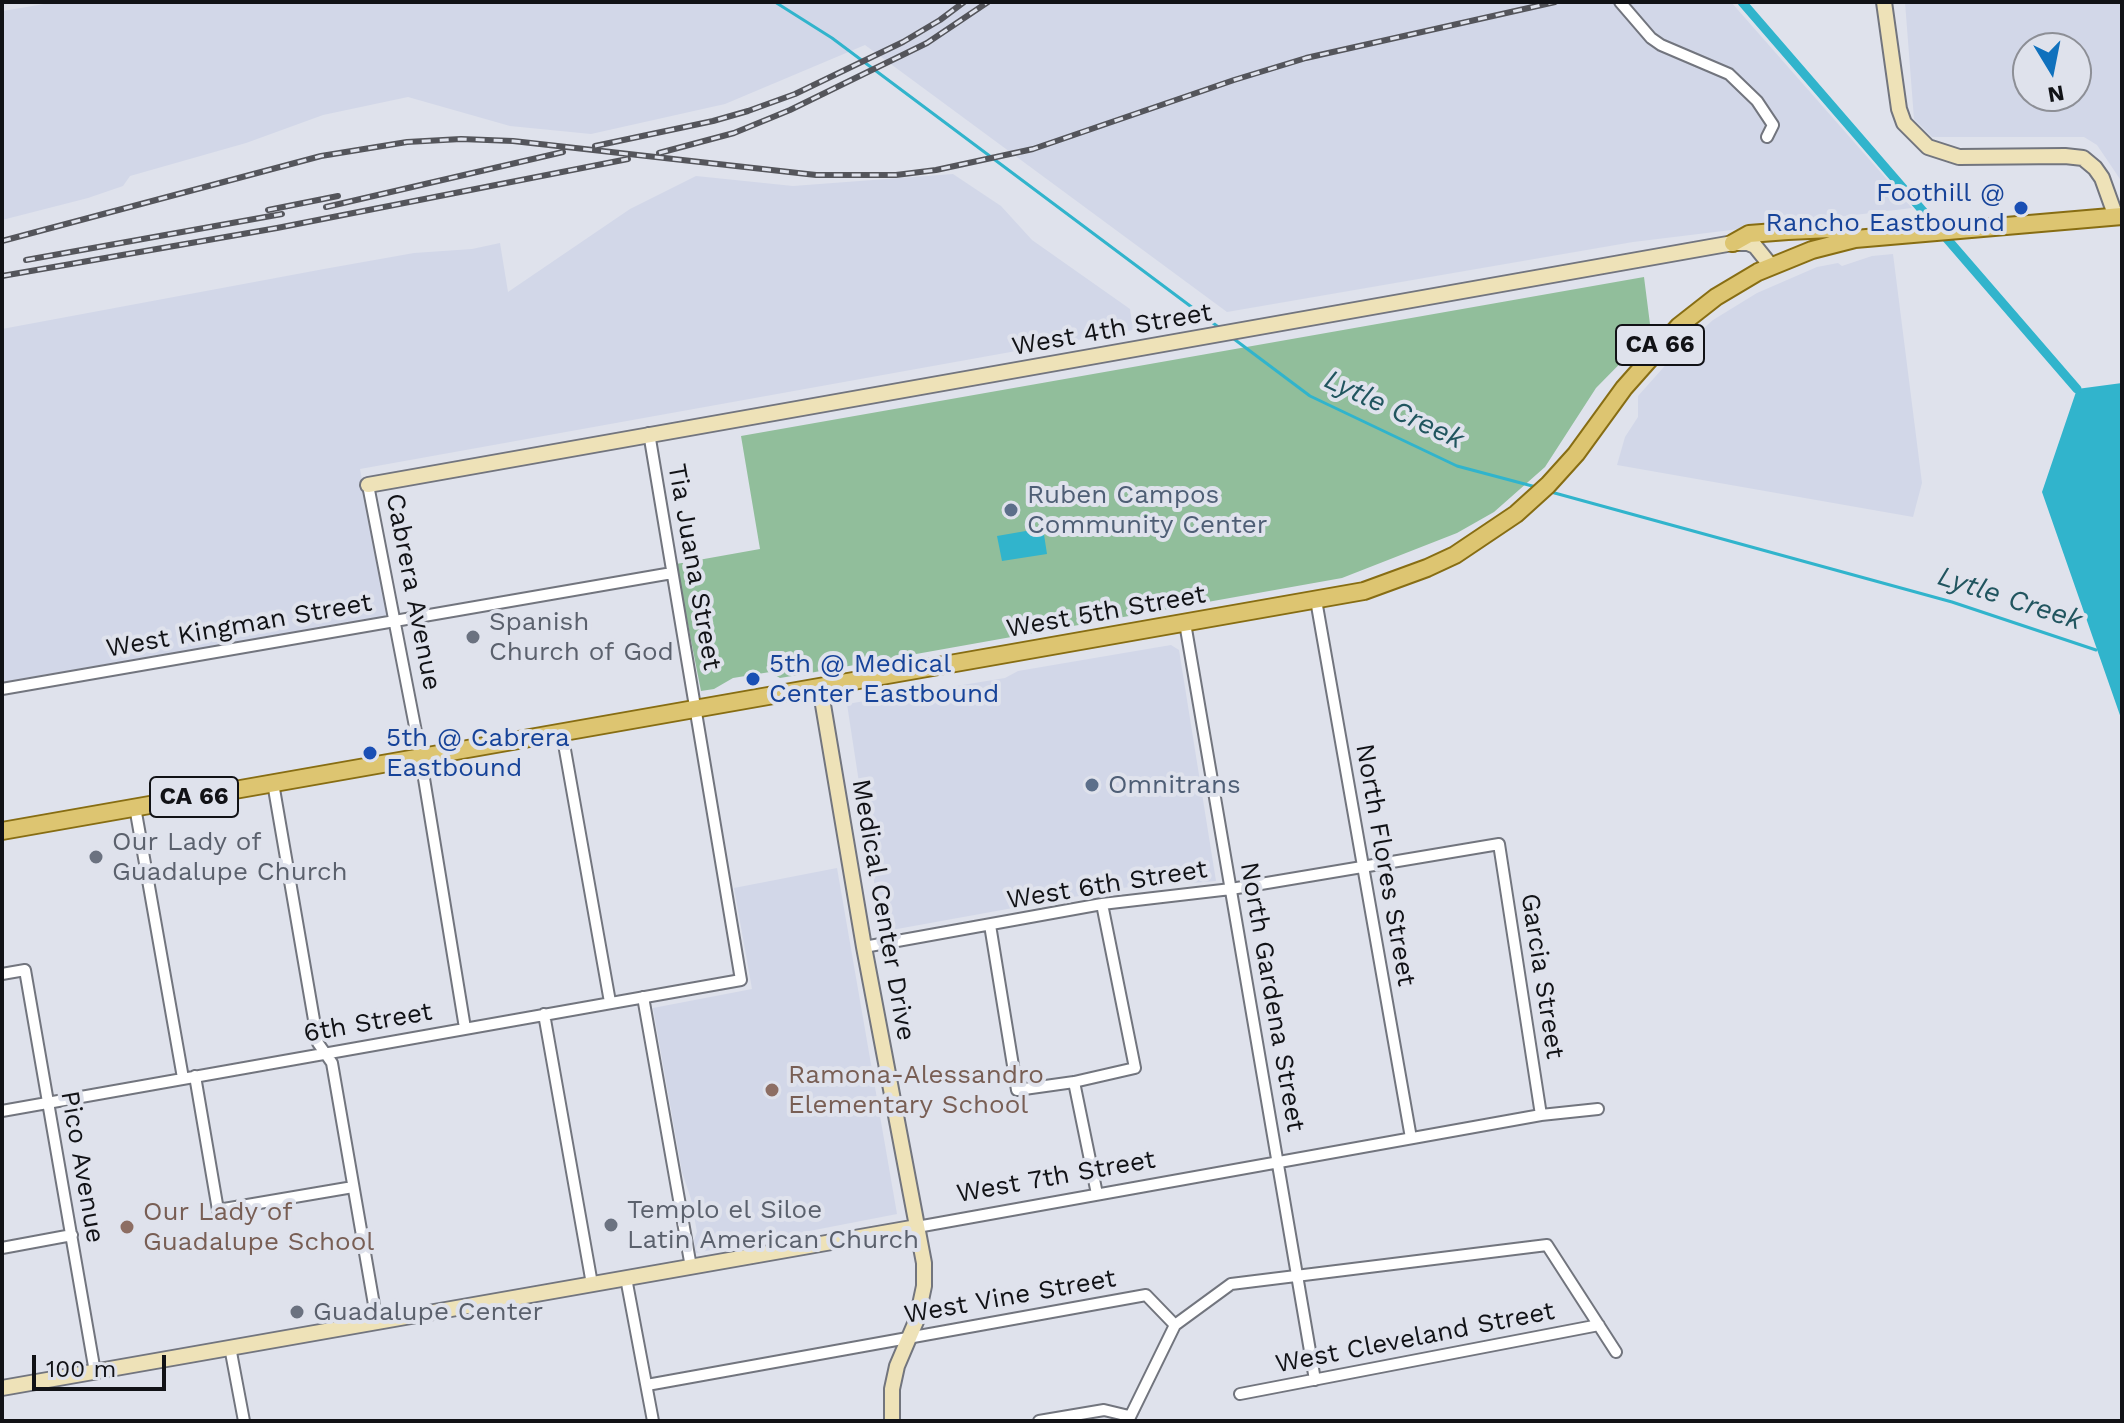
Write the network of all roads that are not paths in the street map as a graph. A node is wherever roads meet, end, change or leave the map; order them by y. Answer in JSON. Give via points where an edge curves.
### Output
{"nodes":[{"id":1,"x":1620,"y":2,"type":"edge"},
{"id":2,"x":1884,"y":2,"type":"edge"},
{"id":3,"x":1767,"y":137,"type":"dead end"},
{"id":4,"x":2119,"y":216,"type":"edge"},
{"id":5,"x":1855,"y":239,"type":"junction"},
{"id":6,"x":1733,"y":243,"type":"junction"},
{"id":7,"x":1771,"y":266,"type":"junction"},
{"id":8,"x":649,"y":433,"type":"junction"},
{"id":9,"x":499,"y":460,"type":"joint"},
{"id":10,"x":368,"y":485,"type":"joint"},
{"id":11,"x":672,"y":573,"type":"junction"},
{"id":12,"x":1316,"y":600,"type":"junction"},
{"id":13,"x":393,"y":621,"type":"junction"},
{"id":14,"x":1185,"y":623,"type":"junction"},
{"id":15,"x":820,"y":687,"type":"junction"},
{"id":16,"x":2,"y":689,"type":"edge"},
{"id":17,"x":696,"y":709,"type":"junction"},
{"id":18,"x":562,"y":733,"type":"junction"},
{"id":19,"x":418,"y":757,"type":"junction"},
{"id":20,"x":273,"y":783,"type":"junction"},
{"id":21,"x":135,"y":807,"type":"junction"},
{"id":22,"x":2,"y":831,"type":"edge"},
{"id":23,"x":1499,"y":844,"type":"joint"},
{"id":24,"x":1363,"y":867,"type":"junction"},
{"id":25,"x":1231,"y":889,"type":"junction"},
{"id":26,"x":1102,"y":904,"type":"junction"},
{"id":27,"x":990,"y":925,"type":"junction"},
{"id":28,"x":864,"y":947,"type":"junction"},
{"id":29,"x":2,"y":974,"type":"edge"},
{"id":30,"x":741,"y":980,"type":"joint"},
{"id":31,"x":643,"y":997,"type":"junction"},
{"id":32,"x":610,"y":1002,"type":"junction"},
{"id":33,"x":544,"y":1014,"type":"junction"},
{"id":34,"x":465,"y":1028,"type":"junction"},
{"id":35,"x":325,"y":1053,"type":"junction"},
{"id":36,"x":195,"y":1076,"type":"junction"},
{"id":37,"x":183,"y":1078,"type":"junction"},
{"id":38,"x":1074,"y":1082,"type":"junction"},
{"id":39,"x":48,"y":1103,"type":"junction"},
{"id":40,"x":1598,"y":1109,"type":"dead end"},
{"id":41,"x":2,"y":1111,"type":"edge"},
{"id":42,"x":1541,"y":1115,"type":"junction"},
{"id":43,"x":1411,"y":1138,"type":"junction"},
{"id":44,"x":1279,"y":1162,"type":"junction"},
{"id":45,"x":353,"y":1187,"type":"junction"},
{"id":46,"x":1097,"y":1194,"type":"junction"},
{"id":47,"x":917,"y":1227,"type":"junction"},
{"id":48,"x":72,"y":1235,"type":"junction"},
{"id":49,"x":2,"y":1248,"type":"edge"},
{"id":50,"x":691,"y":1267,"type":"junction"},
{"id":51,"x":1299,"y":1275,"type":"junction"},
{"id":52,"x":626,"y":1278,"type":"junction"},
{"id":53,"x":592,"y":1284,"type":"junction"},
{"id":54,"x":377,"y":1322,"type":"junction"},
{"id":55,"x":1175,"y":1325,"type":"junction"},
{"id":56,"x":1599,"y":1325,"type":"junction"},
{"id":57,"x":909,"y":1337,"type":"junction"},
{"id":58,"x":230,"y":1347,"type":"junction"},
{"id":59,"x":1616,"y":1352,"type":"dead end"},
{"id":60,"x":95,"y":1372,"type":"junction"},
{"id":61,"x":1315,"y":1380,"type":"junction"},
{"id":62,"x":647,"y":1385,"type":"junction"},
{"id":63,"x":2,"y":1388,"type":"edge"},
{"id":64,"x":1240,"y":1394,"type":"dead end"},
{"id":65,"x":1128,"y":1419,"type":"edge"},
{"id":66,"x":244,"y":1421,"type":"edge"},
{"id":67,"x":653,"y":1421,"type":"edge"},
{"id":68,"x":892,"y":1421,"type":"edge"},
{"id":69,"x":1039,"y":1421,"type":"edge"}],
"edges":[{"from":1,"to":3,"type":"street","via":[[1661,45],[1729,74],[1773,125]]},
{"from":2,"to":4,"type":"street","via":[[1899,109],[1904,123],[1928,147],[1959,157],[2083,158],[2102,178]]},
{"from":4,"to":5,"type":"main road","number":"CA 66"},
{"from":5,"to":6,"type":"main road","via":[[1831,229],[1749,234]]},
{"from":5,"to":7,"type":"main road","number":"CA 66"},
{"from":6,"to":7,"type":"street","via":[[1755,246]]},
{"from":6,"to":8,"type":"street","name":"West 4th Street"},
{"from":7,"to":12,"type":"main road","name":"West 5th Street","number":"CA 66","via":[[1737,283],[1679,326],[1576,454],[1516,514],[1427,568],[1364,591]]},
{"from":8,"to":9,"type":"street","name":"West 4th Street"},
{"from":8,"to":11,"type":"street","name":"Tia Juana Street"},
{"from":9,"to":10,"type":"street","name":"Cabrera Avenue"},
{"from":10,"to":13,"type":"street","name":"Cabrera Avenue"},
{"from":11,"to":13,"type":"street","name":"West Kingman Street"},
{"from":11,"to":17,"type":"street","name":"Tia Juana Street"},
{"from":12,"to":14,"type":"main road","name":"West 5th Street","number":"CA 66"},
{"from":12,"to":24,"type":"street","name":"North Flores Street"},
{"from":13,"to":16,"type":"street","name":"West Kingman Street"},
{"from":13,"to":19,"type":"street","name":"Cabrera Avenue"},
{"from":14,"to":15,"type":"main road","name":"West 5th Street","number":"CA 66"},
{"from":14,"to":25,"type":"street","name":"North Gardena Street"},
{"from":15,"to":17,"type":"main road","name":"West 5th Street","number":"CA 66"},
{"from":15,"to":28,"type":"street","name":"Medical Center Drive"},
{"from":17,"to":18,"type":"main road","name":"West 5th Street","number":"CA 66"},
{"from":17,"to":30,"type":"street","name":"Tia Juana Street"},
{"from":18,"to":19,"type":"main road","name":"West 5th Street","number":"CA 66"},
{"from":18,"to":32,"type":"street"},
{"from":19,"to":20,"type":"main road","name":"West 5th Street","number":"CA 66"},
{"from":19,"to":34,"type":"street","name":"Cabrera Avenue"},
{"from":20,"to":21,"type":"main road","name":"West 5th Street","number":"CA 66"},
{"from":20,"to":35,"type":"street","via":[[318,1043]]},
{"from":21,"to":22,"type":"main road","name":"West 5th Street","number":"CA 66"},
{"from":21,"to":37,"type":"street"},
{"from":23,"to":24,"type":"street","name":"West 6th Street"},
{"from":23,"to":42,"type":"street","name":"Garcia Street"},
{"from":24,"to":25,"type":"street","name":"West 6th Street"},
{"from":24,"to":43,"type":"street","name":"North Flores Street"},
{"from":25,"to":26,"type":"street","name":"West 6th Street"},
{"from":25,"to":44,"type":"street","name":"North Gardena Street"},
{"from":26,"to":27,"type":"street","name":"West 6th Street"},
{"from":26,"to":38,"type":"street","via":[[1135,1068]]},
{"from":27,"to":28,"type":"street","name":"West 6th Street"},
{"from":27,"to":38,"type":"street","via":[[1017,1090]]},
{"from":28,"to":47,"type":"street","name":"Medical Center Drive"},
{"from":29,"to":39,"type":"street","name":"Pico Avenue","via":[[25,970]]},
{"from":30,"to":31,"type":"street","name":"6th Street"},
{"from":31,"to":32,"type":"street","name":"6th Street"},
{"from":31,"to":50,"type":"street"},
{"from":32,"to":33,"type":"street","name":"6th Street"},
{"from":33,"to":34,"type":"street","name":"6th Street"},
{"from":33,"to":53,"type":"street"},
{"from":34,"to":35,"type":"street","name":"6th Street"},
{"from":35,"to":36,"type":"street","name":"6th Street"},
{"from":35,"to":45,"type":"street","via":[[332,1063]]},
{"from":36,"to":37,"type":"street","name":"6th Street"},
{"from":36,"to":45,"type":"street","via":[[218,1210]]},
{"from":37,"to":39,"type":"street","name":"6th Street"},
{"from":38,"to":46,"type":"street"},
{"from":39,"to":41,"type":"street","name":"6th Street"},
{"from":39,"to":48,"type":"street","name":"Pico Avenue"},
{"from":40,"to":42,"type":"street","name":"West 7th Street"},
{"from":42,"to":43,"type":"street","name":"West 7th Street"},
{"from":43,"to":44,"type":"street","name":"West 7th Street"},
{"from":44,"to":46,"type":"street","name":"West 7th Street"},
{"from":44,"to":51,"type":"street","name":"North Gardena Street"},
{"from":45,"to":54,"type":"street"},
{"from":46,"to":47,"type":"street","name":"West 7th Street"},
{"from":47,"to":50,"type":"street","name":"West 7th Street"},
{"from":47,"to":57,"type":"street","name":"Medical Center Drive","via":[[924,1286]]},
{"from":48,"to":49,"type":"street"},
{"from":48,"to":60,"type":"street","name":"Pico Avenue"},
{"from":50,"to":52,"type":"street","name":"West 7th Street"},
{"from":51,"to":55,"type":"street","via":[[1231,1284]]},
{"from":51,"to":56,"type":"street","via":[[1547,1245]]},
{"from":51,"to":61,"type":"street","name":"North Gardena Street"},
{"from":52,"to":53,"type":"street","name":"West 7th Street"},
{"from":52,"to":62,"type":"street"},
{"from":53,"to":54,"type":"street","name":"West 7th Street"},
{"from":54,"to":58,"type":"street","name":"West 7th Street"},
{"from":55,"to":57,"type":"street","name":"West Vine Street","via":[[1146,1295]]},
{"from":55,"to":65,"type":"street"},
{"from":56,"to":59,"type":"street"},
{"from":56,"to":61,"type":"street","name":"West Cleveland Street"},
{"from":57,"to":62,"type":"street","name":"West Vine Street"},
{"from":57,"to":68,"type":"street","name":"Medical Center Drive","via":[[892,1389]]},
{"from":58,"to":60,"type":"street","name":"West 7th Street"},
{"from":58,"to":66,"type":"street"},
{"from":60,"to":63,"type":"street","name":"West 7th Street"},
{"from":61,"to":64,"type":"street","name":"West Cleveland Street"},
{"from":62,"to":67,"type":"street"},
{"from":65,"to":69,"type":"street","via":[[1104,1410]]}]}
